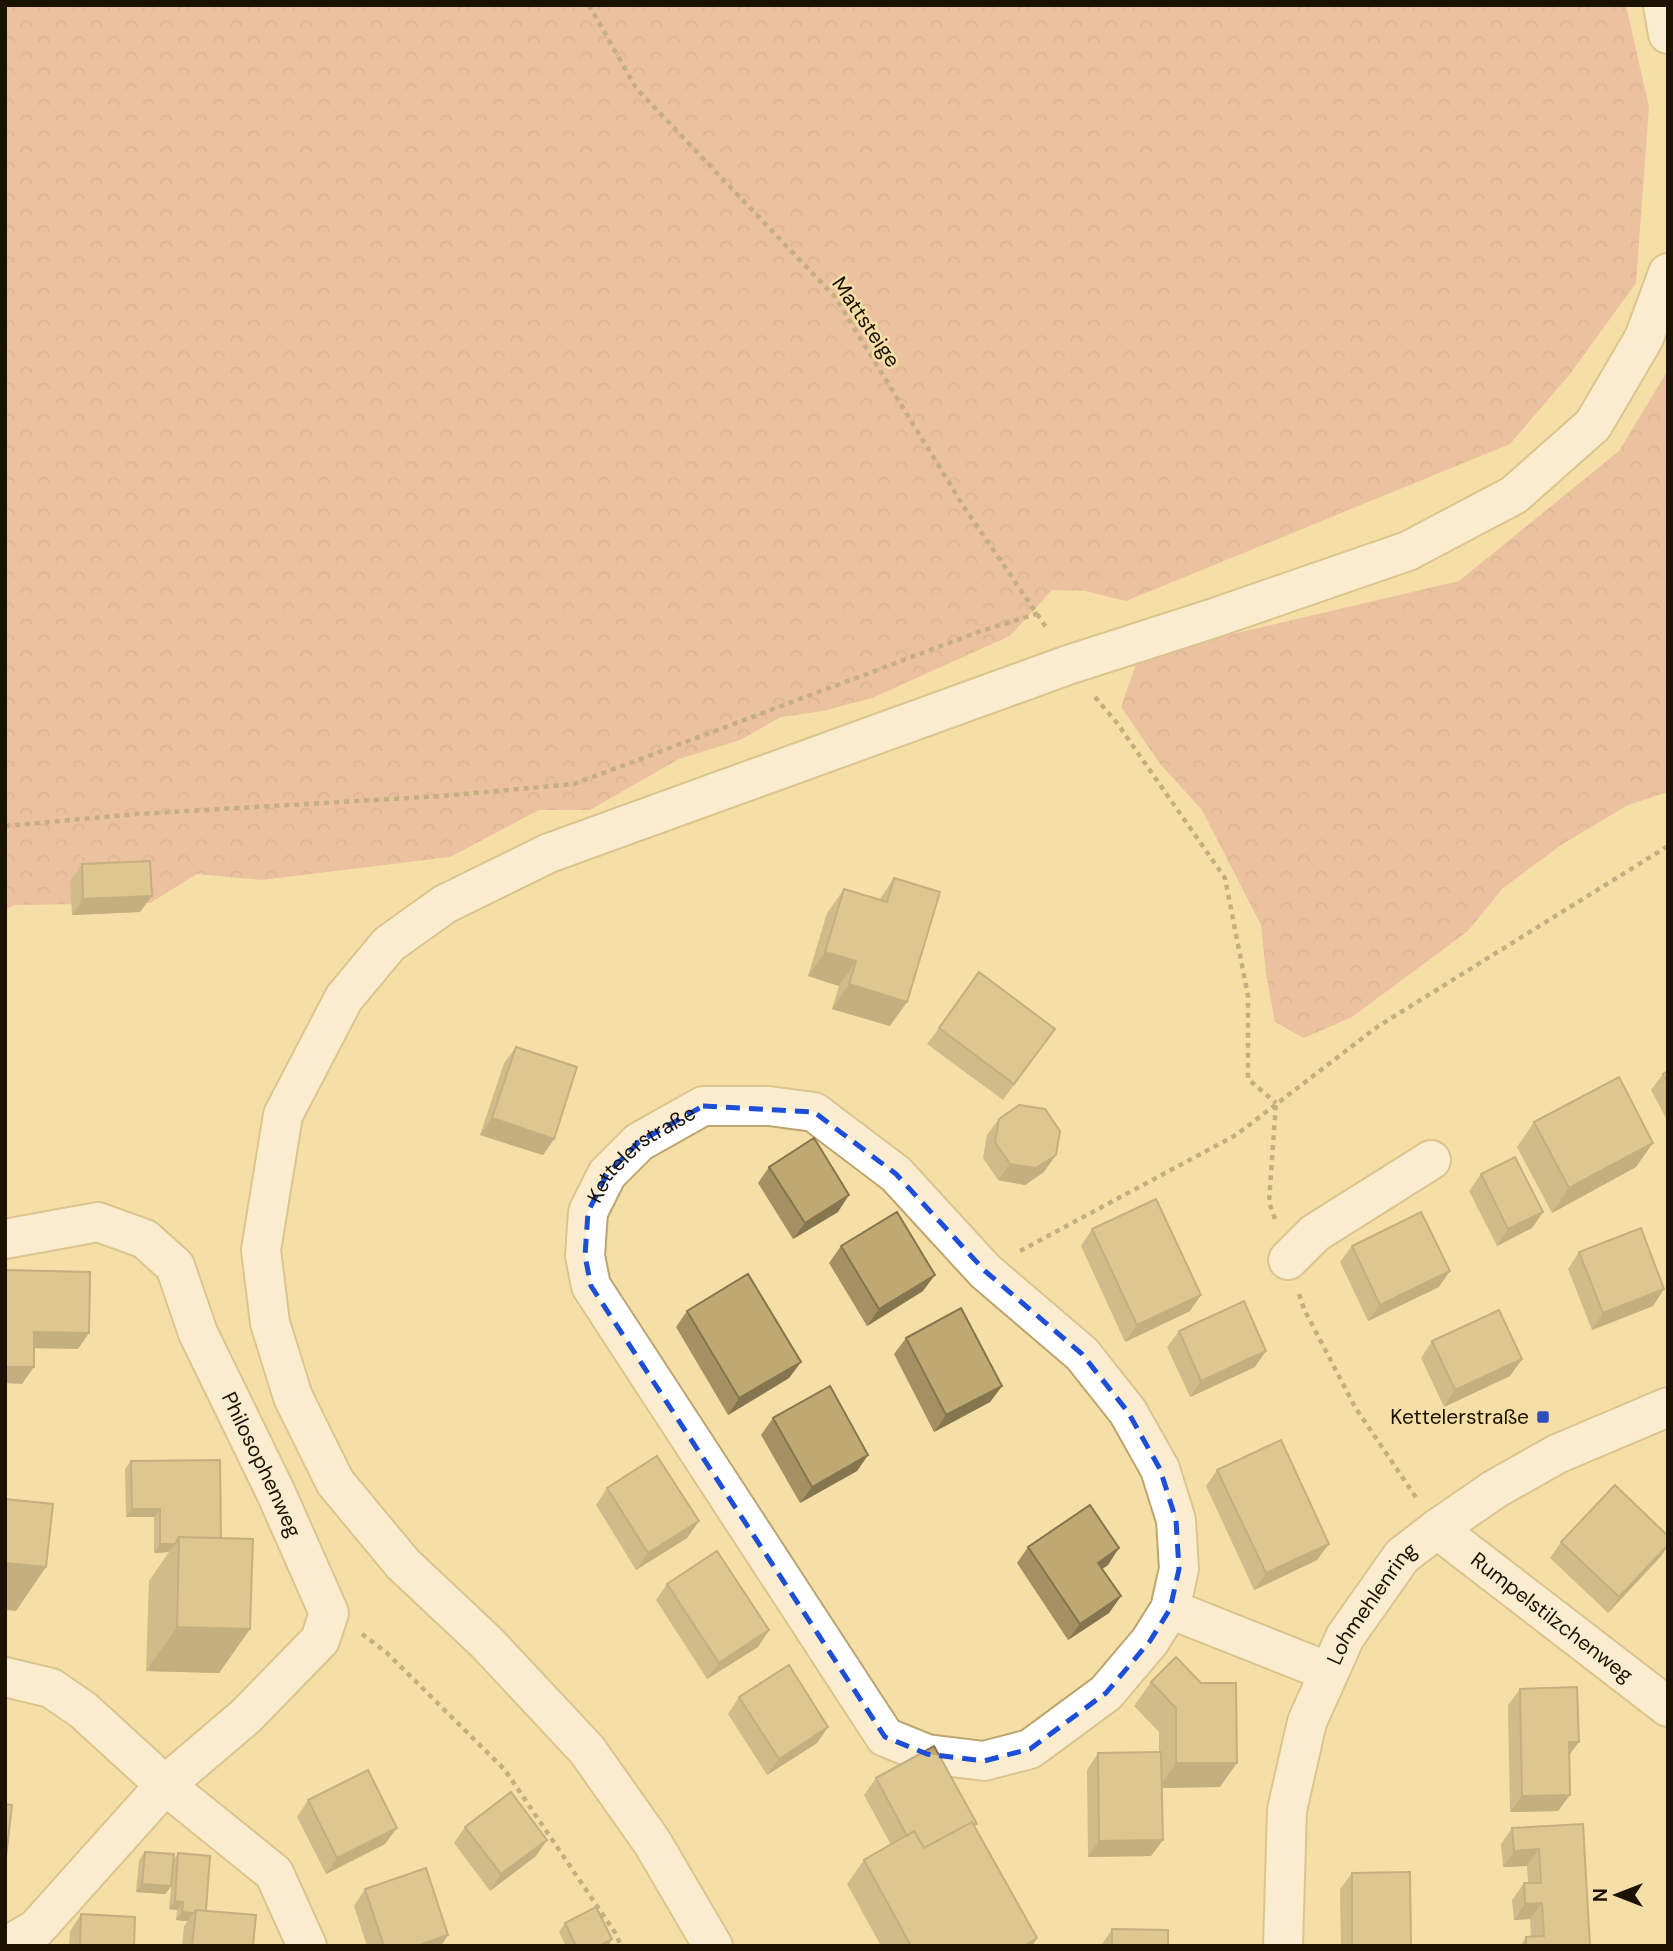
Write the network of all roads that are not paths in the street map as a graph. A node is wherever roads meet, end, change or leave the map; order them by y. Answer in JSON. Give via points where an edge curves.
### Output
{"nodes":[{"id":1,"x":1663,"y":5,"type":"edge"},
{"id":2,"x":1668,"y":34,"type":"edge"},
{"id":3,"x":1668,"y":273,"type":"edge"},
{"id":4,"x":1431,"y":1160,"type":"dead end"},
{"id":5,"x":5,"y":1239,"type":"edge"},
{"id":6,"x":1288,"y":1260,"type":"road end"},
{"id":7,"x":1668,"y":1407,"type":"edge"},
{"id":8,"x":1437,"y":1529,"type":"junction"},
{"id":9,"x":1170,"y":1609,"type":"junction"},
{"id":10,"x":1329,"y":1672,"type":"junction"},
{"id":11,"x":5,"y":1677,"type":"edge"},
{"id":12,"x":1668,"y":1707,"type":"edge"},
{"id":13,"x":165,"y":1785,"type":"junction"},
{"id":14,"x":7,"y":1946,"type":"edge"},
{"id":15,"x":307,"y":1946,"type":"edge"},
{"id":16,"x":713,"y":1946,"type":"edge"},
{"id":17,"x":1283,"y":1946,"type":"edge"}],
"edges":[{"from":1,"to":2,"type":"street"},
{"from":3,"to":16,"type":"street","via":[[1644,338],[1593,425],[1514,495],[1408,551],[1068,665],[549,853],[445,904],[389,944],[344,998],[283,1115],[261,1250],[270,1322],[293,1397],[335,1482],[403,1564],[587,1750],[652,1842]]},
{"from":4,"to":6,"type":"street","via":[[1315,1233]]},
{"from":5,"to":13,"type":"street","name":"Philosophenweg","via":[[97,1222],[145,1238],[175,1266],[198,1333],[329,1613],[320,1640],[246,1716]]},
{"from":7,"to":8,"type":"street","name":"Lohmehlenring","via":[[1558,1454]]},
{"from":8,"to":10,"type":"street","name":"Lohmehlenring","via":[[1402,1556],[1345,1637]]},
{"from":8,"to":12,"type":"street","name":"Rumpelstilzchenweg"},
{"from":9,"to":9,"type":"street","name":"Kettelerstraße","via":[[1179,1569],[1176,1520],[1160,1469],[1128,1412],[1082,1354],[985,1270],[896,1174],[814,1112],[769,1106],[703,1106],[639,1142],[607,1174],[589,1212],[585,1256],[591,1286],[885,1737],[927,1754],[984,1761],[1030,1749],[1106,1693]]},
{"from":9,"to":10,"type":"street"},
{"from":10,"to":17,"type":"street","name":"Lohmehlenring","via":[[1307,1722],[1287,1810]]},
{"from":11,"to":13,"type":"street","via":[[51,1688],[83,1710]]},
{"from":13,"to":14,"type":"street","via":[[36,1929]]},
{"from":13,"to":15,"type":"street","via":[[274,1873]]}]}
